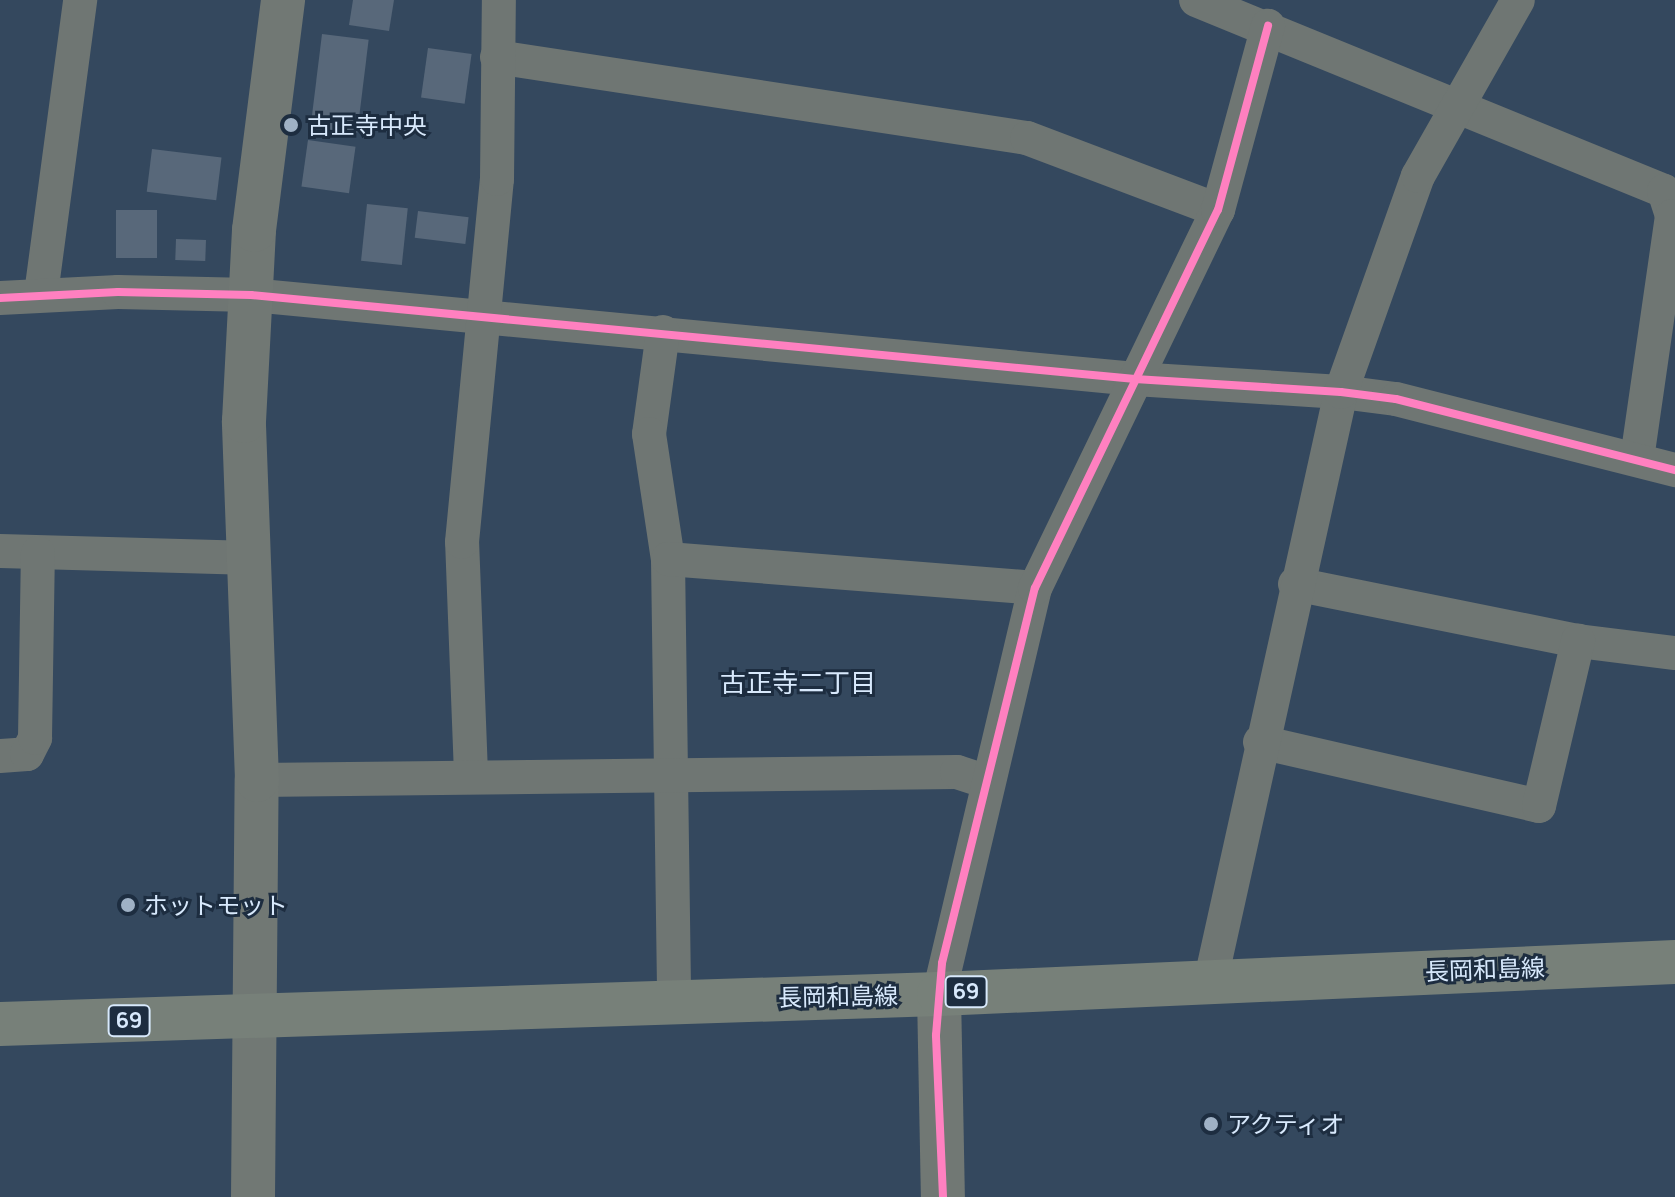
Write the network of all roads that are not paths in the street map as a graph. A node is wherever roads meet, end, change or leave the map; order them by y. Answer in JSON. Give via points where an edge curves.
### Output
{"nodes":[{"id":1,"x":80,"y":0,"type":"edge"},
{"id":2,"x":283,"y":0,"type":"edge"},
{"id":3,"x":499,"y":0,"type":"edge"},
{"id":4,"x":1196,"y":0,"type":"edge"},
{"id":5,"x":1518,"y":0,"type":"edge"},
{"id":6,"x":1268,"y":26,"type":"junction"},
{"id":7,"x":497,"y":57,"type":"junction"},
{"id":8,"x":1458,"y":107,"type":"junction"},
{"id":9,"x":1218,"y":210,"type":"junction"},
{"id":10,"x":41,"y":294,"type":"junction"},
{"id":11,"x":251,"y":295,"type":"junction"},
{"id":12,"x":0,"y":298,"type":"edge"},
{"id":13,"x":485,"y":318,"type":"junction"},
{"id":14,"x":663,"y":332,"type":"junction"},
{"id":15,"x":1135,"y":379,"type":"junction"},
{"id":16,"x":1341,"y":392,"type":"junction"},
{"id":17,"x":1637,"y":460,"type":"junction"},
{"id":18,"x":1675,"y":470,"type":"edge"},
{"id":19,"x":0,"y":551,"type":"edge"},
{"id":20,"x":38,"y":553,"type":"junction"},
{"id":21,"x":253,"y":558,"type":"junction"},
{"id":22,"x":668,"y":559,"type":"junction"},
{"id":23,"x":1295,"y":584,"type":"junction"},
{"id":24,"x":1035,"y":588,"type":"junction"},
{"id":25,"x":1578,"y":641,"type":"junction"},
{"id":26,"x":1675,"y":653,"type":"edge"},
{"id":27,"x":1260,"y":742,"type":"junction"},
{"id":28,"x":0,"y":756,"type":"edge"},
{"id":29,"x":471,"y":774,"type":"junction"},
{"id":30,"x":671,"y":774,"type":"junction"},
{"id":31,"x":257,"y":780,"type":"junction"},
{"id":32,"x":985,"y":781,"type":"junction"},
{"id":33,"x":1675,"y":962,"type":"edge"},
{"id":34,"x":1211,"y":979,"type":"junction"},
{"id":35,"x":939,"y":994,"type":"junction"},
{"id":36,"x":674,"y":1000,"type":"junction"},
{"id":37,"x":257,"y":1018,"type":"junction"},
{"id":38,"x":0,"y":1024,"type":"edge"},
{"id":39,"x":253,"y":1197,"type":"edge"},
{"id":40,"x":943,"y":1197,"type":"edge"}],
"edges":[{"from":1,"to":10,"type":"street"},
{"from":2,"to":11,"type":"street","via":[[262,150]]},
{"from":3,"to":7,"type":"street"},
{"from":4,"to":6,"type":"street"},
{"from":5,"to":8,"type":"street"},
{"from":6,"to":8,"type":"street"},
{"from":6,"to":9,"type":"street"},
{"from":7,"to":9,"type":"street","via":[[1027,138]]},
{"from":7,"to":13,"type":"street","via":[[497,179]]},
{"from":8,"to":16,"type":"street","via":[[1418,176]]},
{"from":8,"to":17,"type":"street","via":[[1649,181],[1671,202]]},
{"from":9,"to":15,"type":"street"},
{"from":10,"to":11,"type":"street"},
{"from":10,"to":12,"type":"street"},
{"from":11,"to":13,"type":"street"},
{"from":11,"to":21,"type":"street","via":[[244,421]]},
{"from":13,"to":14,"type":"street"},
{"from":13,"to":29,"type":"street","via":[[462,542]]},
{"from":14,"to":15,"type":"street"},
{"from":14,"to":22,"type":"street","via":[[649,434]]},
{"from":15,"to":16,"type":"street"},
{"from":15,"to":24,"type":"street"},
{"from":16,"to":17,"type":"street","via":[[1396,399]]},
{"from":16,"to":23,"type":"street"},
{"from":17,"to":18,"type":"street"},
{"from":19,"to":20,"type":"street"},
{"from":20,"to":21,"type":"street"},
{"from":20,"to":28,"type":"street","via":[[35,738],[27,754]]},
{"from":21,"to":31,"type":"street"},
{"from":22,"to":24,"type":"street"},
{"from":22,"to":30,"type":"street"},
{"from":23,"to":25,"type":"street"},
{"from":23,"to":27,"type":"street"},
{"from":24,"to":32,"type":"street"},
{"from":25,"to":26,"type":"street"},
{"from":25,"to":27,"type":"street","via":[[1539,806]]},
{"from":27,"to":34,"type":"street"},
{"from":29,"to":30,"type":"street"},
{"from":29,"to":31,"type":"street"},
{"from":30,"to":32,"type":"street","via":[[957,772]]},
{"from":30,"to":36,"type":"street"},
{"from":31,"to":37,"type":"street"},
{"from":32,"to":35,"type":"street"},
{"from":33,"to":34,"type":"main road","name":"長岡和島線","number":"69"},
{"from":34,"to":35,"type":"main road","name":"長岡和島線","number":"69"},
{"from":35,"to":36,"type":"main road","name":"長岡和島線","number":"69"},
{"from":35,"to":40,"type":"street"},
{"from":36,"to":37,"type":"main road","name":"長岡和島線","number":"69"},
{"from":37,"to":38,"type":"main road","name":"長岡和島線","number":"69"},
{"from":37,"to":39,"type":"street"}]}
